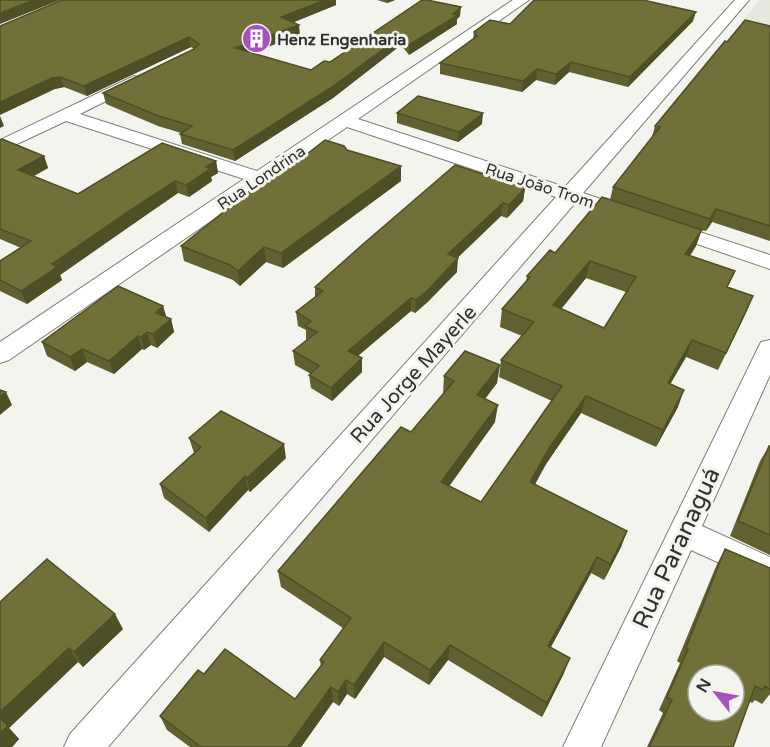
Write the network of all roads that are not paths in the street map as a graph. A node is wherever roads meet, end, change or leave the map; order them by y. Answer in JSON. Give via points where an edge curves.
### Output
{"nodes":[{"id":1,"x":742,"y":0,"type":"edge"},
{"id":2,"x":515,"y":2,"type":"edge"},
{"id":3,"x":148,"y":74,"type":"edge"},
{"id":4,"x":65,"y":115,"type":"junction"},
{"id":5,"x":344,"y":120,"type":"junction"},
{"id":6,"x":0,"y":147,"type":"edge"},
{"id":7,"x":259,"y":178,"type":"junction"},
{"id":8,"x":571,"y":196,"type":"junction"},
{"id":9,"x":770,"y":262,"type":"edge"},
{"id":10,"x":770,"y":348,"type":"edge"},
{"id":11,"x":0,"y":354,"type":"edge"},
{"id":12,"x":762,"y":385,"type":"edge"},
{"id":13,"x":683,"y":532,"type":"junction"},
{"id":14,"x":770,"y":572,"type":"edge"},
{"id":15,"x":83,"y":747,"type":"edge"},
{"id":16,"x":582,"y":747,"type":"edge"}],
"edges":[{"from":1,"to":8,"type":"street","name":"Rua Jorge Mayerle"},
{"from":2,"to":5,"type":"street","name":"Rua Londrina"},
{"from":3,"to":4,"type":"street"},
{"from":4,"to":6,"type":"street"},
{"from":4,"to":7,"type":"street"},
{"from":5,"to":7,"type":"street","name":"Rua Londrina"},
{"from":5,"to":8,"type":"street","name":"Rua João Trom"},
{"from":7,"to":11,"type":"street","name":"Rua Londrina"},
{"from":8,"to":9,"type":"street","name":"Rua João Trom"},
{"from":8,"to":15,"type":"street","name":"Rua Jorge Mayerle"},
{"from":10,"to":12,"type":"street","name":"Rua Paranaguá"},
{"from":12,"to":13,"type":"street","name":"Rua Paranaguá"},
{"from":13,"to":14,"type":"street"},
{"from":13,"to":16,"type":"street","name":"Rua Paranaguá"}]}
